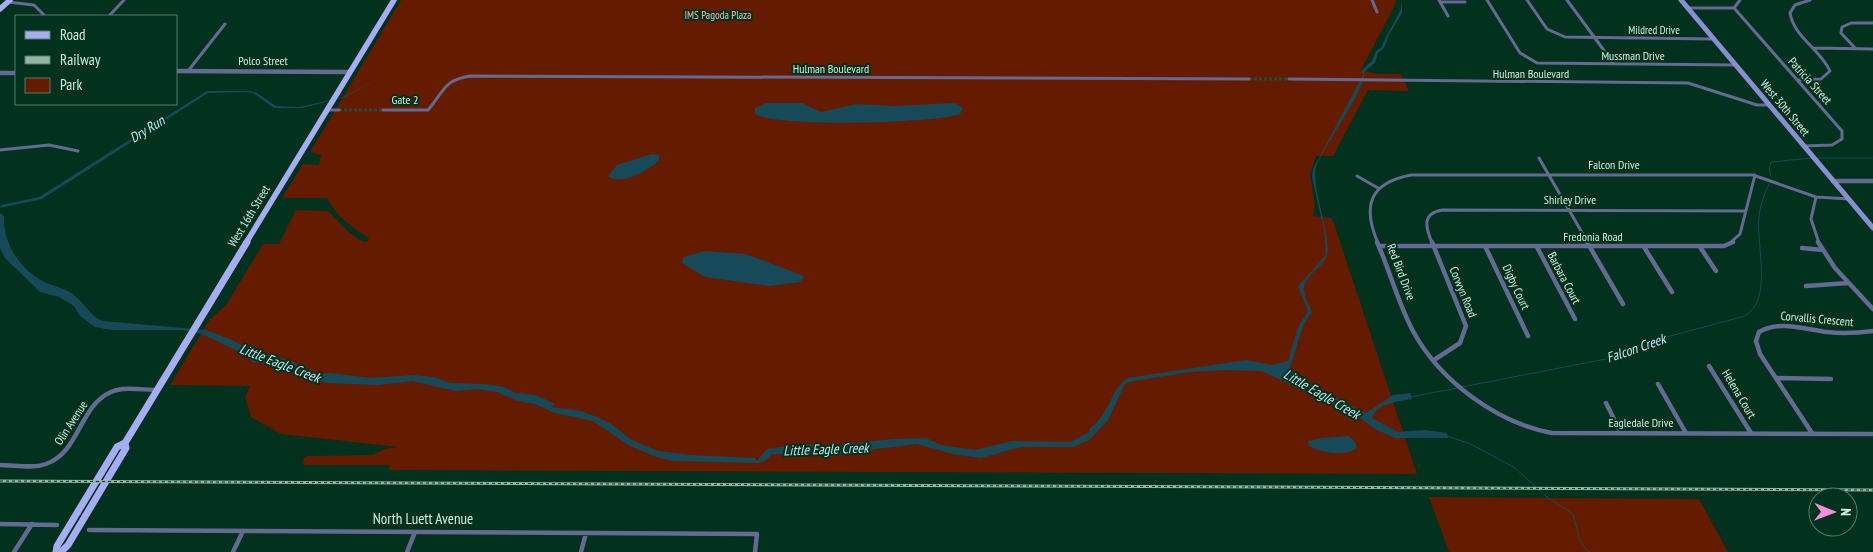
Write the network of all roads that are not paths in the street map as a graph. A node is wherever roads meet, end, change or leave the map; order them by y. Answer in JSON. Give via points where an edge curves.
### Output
{"nodes":[{"id":1,"x":124,"y":0,"type":"edge"},
{"id":2,"x":394,"y":0,"type":"edge"},
{"id":3,"x":1372,"y":0,"type":"edge"},
{"id":4,"x":1486,"y":0,"type":"edge"},
{"id":5,"x":1527,"y":0,"type":"edge"},
{"id":6,"x":1568,"y":0,"type":"edge"},
{"id":7,"x":1681,"y":0,"type":"edge"},
{"id":8,"x":1740,"y":0,"type":"edge"},
{"id":9,"x":1810,"y":0,"type":"edge"},
{"id":10,"x":9,"y":1,"type":"edge"},
{"id":11,"x":1440,"y":1,"type":"edge"},
{"id":12,"x":1465,"y":2,"type":"dead end"},
{"id":13,"x":1688,"y":8,"type":"junction"},
{"id":14,"x":1734,"y":8,"type":"junction"},
{"id":15,"x":0,"y":9,"type":"edge"},
{"id":16,"x":1377,"y":12,"type":"dead end"},
{"id":17,"x":43,"y":15,"type":"edge"},
{"id":18,"x":110,"y":15,"type":"edge"},
{"id":19,"x":1448,"y":16,"type":"dead end"},
{"id":20,"x":1873,"y":23,"type":"edge"},
{"id":21,"x":225,"y":24,"type":"dead end"},
{"id":22,"x":1595,"y":38,"type":"junction"},
{"id":23,"x":1713,"y":38,"type":"junction"},
{"id":24,"x":1813,"y":48,"type":"junction"},
{"id":25,"x":1855,"y":48,"type":"junction"},
{"id":26,"x":1873,"y":48,"type":"edge"},
{"id":27,"x":1614,"y":64,"type":"junction"},
{"id":28,"x":1735,"y":65,"type":"junction"},
{"id":29,"x":178,"y":71,"type":"edge"},
{"id":30,"x":188,"y":71,"type":"junction"},
{"id":31,"x":350,"y":72,"type":"junction"},
{"id":32,"x":0,"y":73,"type":"edge"},
{"id":33,"x":15,"y":73,"type":"edge"},
{"id":34,"x":1250,"y":79,"type":"tunnel mouth"},
{"id":35,"x":1289,"y":79,"type":"tunnel mouth"},
{"id":36,"x":1798,"y":80,"type":"junction"},
{"id":37,"x":1769,"y":105,"type":"junction"},
{"id":38,"x":327,"y":110,"type":"junction"},
{"id":39,"x":340,"y":110,"type":"tunnel mouth"},
{"id":40,"x":383,"y":110,"type":"tunnel mouth"},
{"id":41,"x":428,"y":110,"type":"joint"},
{"id":42,"x":1804,"y":146,"type":"junction"},
{"id":43,"x":0,"y":150,"type":"edge"},
{"id":44,"x":78,"y":150,"type":"dead end"},
{"id":45,"x":1539,"y":158,"type":"dead end"},
{"id":46,"x":1549,"y":174,"type":"junction"},
{"id":47,"x":1755,"y":175,"type":"junction"},
{"id":48,"x":1356,"y":176,"type":"dead end"},
{"id":49,"x":1833,"y":181,"type":"junction"},
{"id":50,"x":1873,"y":181,"type":"edge"},
{"id":51,"x":1378,"y":188,"type":"junction"},
{"id":52,"x":1816,"y":197,"type":"junction"},
{"id":53,"x":1848,"y":199,"type":"junction"},
{"id":54,"x":1569,"y":210,"type":"junction"},
{"id":55,"x":1746,"y":211,"type":"junction"},
{"id":56,"x":1873,"y":228,"type":"edge"},
{"id":57,"x":1380,"y":246,"type":"junction"},
{"id":58,"x":1434,"y":246,"type":"junction"},
{"id":59,"x":1485,"y":246,"type":"junction"},
{"id":60,"x":1537,"y":246,"type":"junction"},
{"id":61,"x":1590,"y":247,"type":"junction"},
{"id":62,"x":1644,"y":247,"type":"junction"},
{"id":63,"x":1700,"y":247,"type":"junction"},
{"id":64,"x":1802,"y":248,"type":"dead end"},
{"id":65,"x":1823,"y":250,"type":"junction"},
{"id":66,"x":1716,"y":270,"type":"dead end"},
{"id":67,"x":1848,"y":283,"type":"junction"},
{"id":68,"x":1806,"y":286,"type":"dead end"},
{"id":69,"x":1672,"y":292,"type":"dead end"},
{"id":70,"x":1623,"y":304,"type":"dead end"},
{"id":71,"x":1873,"y":309,"type":"edge"},
{"id":72,"x":1575,"y":319,"type":"dead end"},
{"id":73,"x":1873,"y":331,"type":"edge"},
{"id":74,"x":1528,"y":336,"type":"dead end"},
{"id":75,"x":1434,"y":360,"type":"junction"},
{"id":76,"x":1709,"y":366,"type":"dead end"},
{"id":77,"x":1776,"y":378,"type":"junction"},
{"id":78,"x":1831,"y":379,"type":"dead end"},
{"id":79,"x":1658,"y":384,"type":"dead end"},
{"id":80,"x":157,"y":390,"type":"junction"},
{"id":81,"x":1606,"y":403,"type":"dead end"},
{"id":82,"x":1621,"y":433,"type":"junction"},
{"id":83,"x":1686,"y":433,"type":"junction"},
{"id":84,"x":1751,"y":433,"type":"junction"},
{"id":85,"x":1812,"y":434,"type":"junction"},
{"id":86,"x":1873,"y":434,"type":"edge"},
{"id":87,"x":125,"y":443,"type":"junction"},
{"id":88,"x":0,"y":465,"type":"edge"},
{"id":89,"x":0,"y":524,"type":"edge"},
{"id":90,"x":32,"y":524,"type":"junction"},
{"id":91,"x":57,"y":525,"type":"dead end"},
{"id":92,"x":89,"y":530,"type":"dead end"},
{"id":93,"x":243,"y":531,"type":"junction"},
{"id":94,"x":414,"y":532,"type":"junction"},
{"id":95,"x":586,"y":533,"type":"junction"},
{"id":96,"x":14,"y":552,"type":"edge"},
{"id":97,"x":56,"y":552,"type":"edge"},
{"id":98,"x":61,"y":552,"type":"edge"},
{"id":99,"x":233,"y":552,"type":"edge"},
{"id":100,"x":407,"y":552,"type":"edge"},
{"id":101,"x":581,"y":552,"type":"edge"},
{"id":102,"x":755,"y":552,"type":"edge"}],
"edges":[{"from":1,"to":18,"type":"street"},
{"from":2,"to":31,"type":"main road","name":"West 16th Street"},
{"from":3,"to":16,"type":"street"},
{"from":4,"to":27,"type":"street","name":"Mussman Drive","via":[[1520,53],[1531,61]]},
{"from":5,"to":22,"type":"street","name":"Mildred Drive","via":[[1552,33],[1569,38]]},
{"from":6,"to":22,"type":"street"},
{"from":7,"to":13,"type":"main road","name":"West 30th Street"},
{"from":8,"to":14,"type":"street"},
{"from":9,"to":24,"type":"street","via":[[1794,7],[1790,17],[1794,28]]},
{"from":10,"to":15,"type":"main road"},
{"from":10,"to":17,"type":"street","via":[[34,5]]},
{"from":11,"to":12,"type":"street"},
{"from":11,"to":19,"type":"street"},
{"from":13,"to":14,"type":"street"},
{"from":13,"to":23,"type":"main road","name":"West 30th Street"},
{"from":14,"to":36,"type":"street","name":"Patricia Street"},
{"from":20,"to":25,"type":"street","via":[[1842,27],[1842,33]]},
{"from":21,"to":30,"type":"street"},
{"from":22,"to":23,"type":"street","name":"Mildred Drive"},
{"from":22,"to":27,"type":"street"},
{"from":23,"to":28,"type":"main road","name":"West 30th Street"},
{"from":24,"to":25,"type":"street"},
{"from":24,"to":36,"type":"street","via":[[1826,62],[1829,73],[1821,79]]},
{"from":25,"to":26,"type":"street"},
{"from":27,"to":28,"type":"street","name":"Mussman Drive"},
{"from":28,"to":37,"type":"main road","name":"West 30th Street"},
{"from":29,"to":30,"type":"street","name":"Polco Street"},
{"from":30,"to":31,"type":"street","name":"Polco Street"},
{"from":31,"to":38,"type":"main road","name":"West 16th Street"},
{"from":32,"to":33,"type":"street"},
{"from":34,"to":41,"type":"street","name":"Hulman Boulevard","via":[[470,76],[455,79],[443,87]]},
{"from":35,"to":37,"type":"street","name":"Hulman Boulevard","via":[[1688,83],[1756,105]]},
{"from":36,"to":42,"type":"street","name":"Patricia Street","via":[[1842,133],[1836,144]]},
{"from":37,"to":42,"type":"main road","name":"West 30th Street"},
{"from":38,"to":39,"type":"street"},
{"from":38,"to":80,"type":"main road","name":"West 16th Street"},
{"from":40,"to":41,"type":"street","name":"Gate 2"},
{"from":42,"to":49,"type":"main road","name":"West 30th Street"},
{"from":43,"to":44,"type":"street","via":[[56,145]]},
{"from":45,"to":46,"type":"street"},
{"from":46,"to":47,"type":"street","name":"Falcon Drive"},
{"from":46,"to":51,"type":"street","name":"Falcon Drive","via":[[1412,174]]},
{"from":46,"to":54,"type":"street"},
{"from":47,"to":52,"type":"street","name":"Falcon Drive"},
{"from":47,"to":55,"type":"street","name":"Fredonia Road"},
{"from":48,"to":51,"type":"street"},
{"from":49,"to":50,"type":"street"},
{"from":49,"to":53,"type":"main road","name":"West 30th Street"},
{"from":51,"to":57,"type":"street","name":"Red Bird Drive","via":[[1371,199],[1369,212]]},
{"from":52,"to":53,"type":"street","name":"Falcon Drive"},
{"from":52,"to":65,"type":"street","via":[[1810,211],[1811,220]]},
{"from":53,"to":56,"type":"main road","name":"West 30th Street"},
{"from":54,"to":55,"type":"street","name":"Shirley Drive"},
{"from":54,"to":58,"type":"street","name":"Shirley Drive","via":[[1439,210],[1426,222]]},
{"from":54,"to":61,"type":"street"},
{"from":55,"to":63,"type":"street","name":"Fredonia Road","via":[[1736,241],[1721,247]]},
{"from":57,"to":58,"type":"street","name":"Fredonia Road"},
{"from":57,"to":75,"type":"street","name":"Red Bird Drive","via":[[1411,327]]},
{"from":58,"to":59,"type":"street","name":"Fredonia Road"},
{"from":58,"to":75,"type":"street","name":"Corwyn Road","via":[[1466,326],[1460,344]]},
{"from":59,"to":60,"type":"street","name":"Fredonia Road"},
{"from":59,"to":74,"type":"street","name":"Digby Court"},
{"from":60,"to":61,"type":"street","name":"Fredonia Road"},
{"from":60,"to":72,"type":"street","name":"Barbara Court"},
{"from":61,"to":62,"type":"street","name":"Fredonia Road"},
{"from":61,"to":70,"type":"street"},
{"from":62,"to":63,"type":"street","name":"Fredonia Road"},
{"from":62,"to":69,"type":"street"},
{"from":63,"to":66,"type":"street"},
{"from":64,"to":65,"type":"street"},
{"from":65,"to":67,"type":"street"},
{"from":67,"to":68,"type":"street"},
{"from":67,"to":71,"type":"street"},
{"from":73,"to":77,"type":"street","name":"Corvallis Crescent","via":[[1837,332],[1778,325],[1765,328],[1758,334],[1757,346]]},
{"from":75,"to":82,"type":"street","name":"Eagledale Drive","via":[[1501,416],[1532,430]]},
{"from":76,"to":84,"type":"street","name":"Helena Court"},
{"from":77,"to":78,"type":"street"},
{"from":77,"to":85,"type":"street","name":"Corvallis Crescent"},
{"from":79,"to":83,"type":"street"},
{"from":80,"to":87,"type":"main road","name":"West 16th Street"},
{"from":80,"to":88,"type":"street","name":"Olin Avenue","via":[[114,391],[99,399],[64,453],[52,462]]},
{"from":81,"to":82,"type":"street"},
{"from":82,"to":83,"type":"street","name":"Eagledale Drive"},
{"from":83,"to":84,"type":"street","name":"Eagledale Drive"},
{"from":84,"to":85,"type":"street","name":"Eagledale Drive"},
{"from":85,"to":86,"type":"street","name":"Eagledale Drive"},
{"from":87,"to":97,"type":"main road","name":"West 16th Street","via":[[117,447]]},
{"from":87,"to":98,"type":"main road","name":"West 16th Street","via":[[126,448]]},
{"from":89,"to":90,"type":"street"},
{"from":90,"to":91,"type":"street"},
{"from":90,"to":96,"type":"street"},
{"from":92,"to":93,"type":"street","name":"North Luett Avenue"},
{"from":93,"to":94,"type":"street","name":"North Luett Avenue"},
{"from":93,"to":99,"type":"street"},
{"from":94,"to":95,"type":"street","name":"North Luett Avenue"},
{"from":94,"to":100,"type":"street"},
{"from":95,"to":101,"type":"street"},
{"from":95,"to":102,"type":"street","name":"North Luett Avenue","via":[[757,534]]}]}
